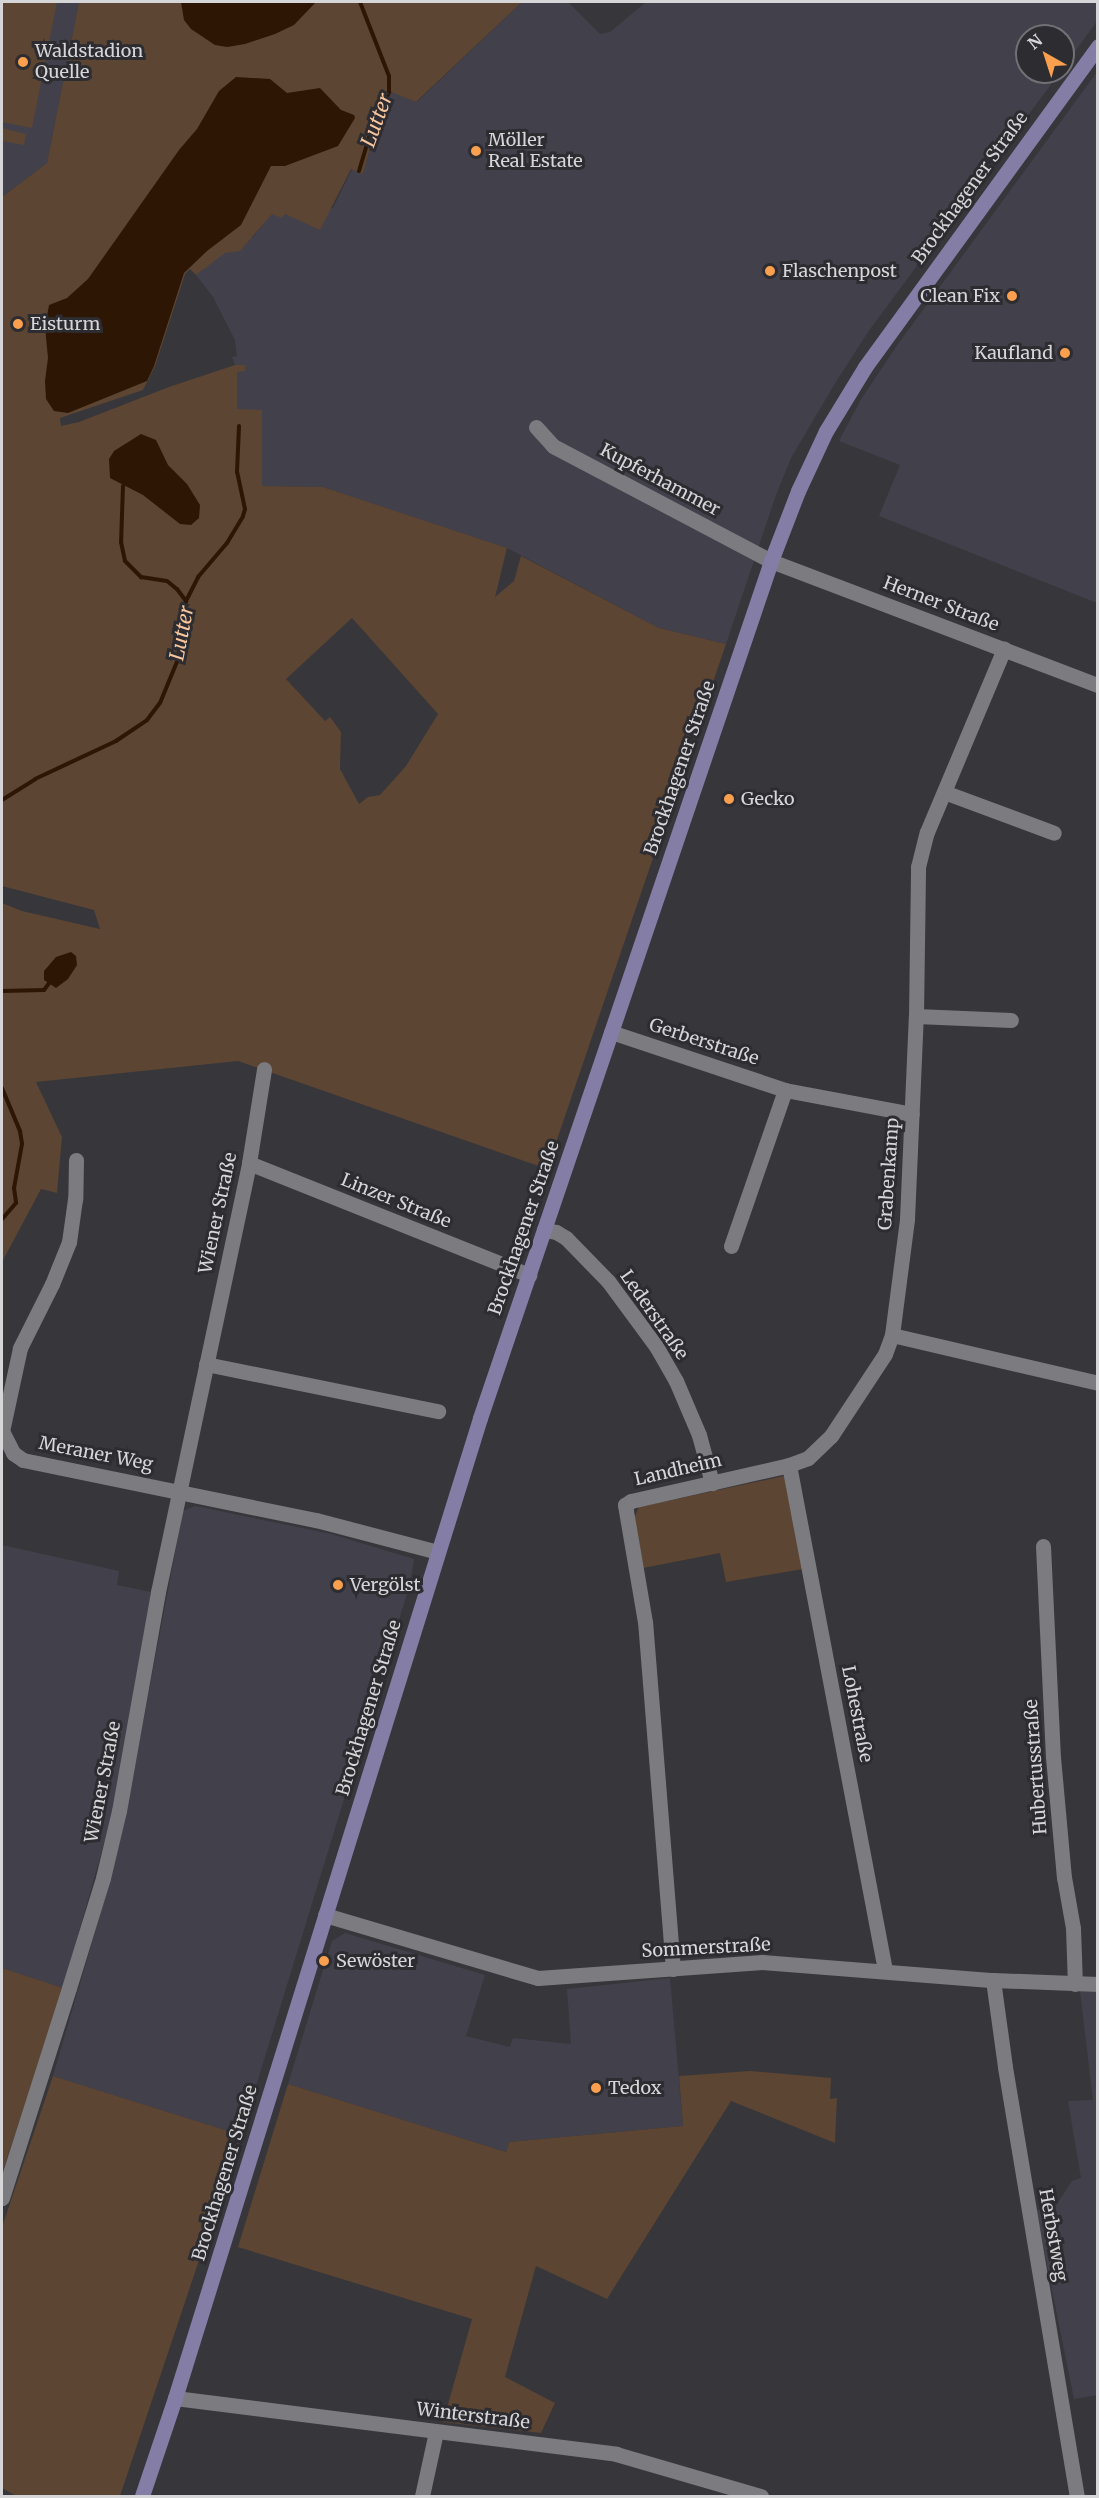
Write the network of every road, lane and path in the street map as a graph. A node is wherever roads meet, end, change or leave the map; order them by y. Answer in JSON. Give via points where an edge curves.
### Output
{"nodes":[{"id":1,"x":1098,"y":46,"type":"edge"},
{"id":2,"x":536,"y":428,"type":"dead end"},
{"id":3,"x":771,"y":561,"type":"junction"},
{"id":4,"x":1004,"y":649,"type":"junction"},
{"id":5,"x":1098,"y":685,"type":"edge"},
{"id":6,"x":944,"y":792,"type":"junction"},
{"id":7,"x":1054,"y":833,"type":"dead end"},
{"id":8,"x":916,"y":1016,"type":"junction"},
{"id":9,"x":1011,"y":1020,"type":"dead end"},
{"id":10,"x":611,"y":1032,"type":"junction"},
{"id":11,"x":264,"y":1069,"type":"dead end"},
{"id":12,"x":785,"y":1090,"type":"junction"},
{"id":13,"x":912,"y":1114,"type":"junction"},
{"id":14,"x":76,"y":1160,"type":"dead end"},
{"id":15,"x":249,"y":1163,"type":"junction"},
{"id":16,"x":544,"y":1230,"type":"junction"},
{"id":17,"x":731,"y":1246,"type":"dead end"},
{"id":18,"x":529,"y":1275,"type":"junction"},
{"id":19,"x":892,"y":1335,"type":"junction"},
{"id":20,"x":206,"y":1364,"type":"junction"},
{"id":21,"x":1098,"y":1383,"type":"edge"},
{"id":22,"x":438,"y":1411,"type":"dead end"},
{"id":23,"x":789,"y":1465,"type":"junction"},
{"id":24,"x":712,"y":1483,"type":"junction"},
{"id":25,"x":178,"y":1490,"type":"junction"},
{"id":26,"x":1043,"y":1546,"type":"dead end"},
{"id":27,"x":438,"y":1552,"type":"junction"},
{"id":28,"x":325,"y":1915,"type":"junction"},
{"id":29,"x":673,"y":1969,"type":"junction"},
{"id":30,"x":885,"y":1971,"type":"junction"},
{"id":31,"x":993,"y":1980,"type":"junction"},
{"id":32,"x":1075,"y":1984,"type":"junction"},
{"id":33,"x":1098,"y":1984,"type":"edge"},
{"id":34,"x":2,"y":2198,"type":"edge"},
{"id":35,"x":175,"y":2398,"type":"junction"},
{"id":36,"x":436,"y":2432,"type":"junction"},
{"id":37,"x":142,"y":2496,"type":"edge"},
{"id":38,"x":422,"y":2496,"type":"edge"},
{"id":39,"x":761,"y":2496,"type":"edge"},
{"id":40,"x":1077,"y":2496,"type":"edge"}],
"edges":[{"from":1,"to":3,"type":"main road","name":"Brockhagener Straße","via":[[843,400],[798,491]]},
{"from":2,"to":3,"type":"street","name":"Kupferhammer","via":[[553,446]]},
{"from":3,"to":4,"type":"street","name":"Herner Straße"},
{"from":3,"to":10,"type":"main road","name":"Brockhagener Straße"},
{"from":4,"to":5,"type":"street","name":"Herner Straße"},
{"from":4,"to":6,"type":"street","name":"Grabenkamp"},
{"from":6,"to":7,"type":"street"},
{"from":6,"to":8,"type":"street","name":"Grabenkamp","via":[[918,867]]},
{"from":8,"to":9,"type":"street"},
{"from":8,"to":13,"type":"street","name":"Grabenkamp"},
{"from":10,"to":12,"type":"street","name":"Gerberstraße"},
{"from":10,"to":16,"type":"main road","name":"Brockhagener Straße"},
{"from":11,"to":15,"type":"street","name":"Wiener Straße"},
{"from":12,"to":13,"type":"street","name":"Gerberstraße"},
{"from":12,"to":17,"type":"street"},
{"from":13,"to":19,"type":"street","name":"Grabenkamp","via":[[907,1219]]},
{"from":14,"to":25,"type":"street","name":"Meraner Weg","via":[[69,1242],[20,1348],[2,1431],[13,1454],[23,1460]]},
{"from":15,"to":18,"type":"street","name":"Linzer Straße"},
{"from":15,"to":20,"type":"street","name":"Wiener Straße"},
{"from":16,"to":18,"type":"main road","name":"Brockhagener Straße"},
{"from":16,"to":24,"type":"street","name":"Lederstraße","via":[[566,1238],[608,1281],[656,1346],[699,1435]]},
{"from":18,"to":27,"type":"main road","name":"Brockhagener Straße"},
{"from":19,"to":21,"type":"street"},
{"from":19,"to":23,"type":"street","name":"Landheim","via":[[885,1354],[831,1436],[808,1458]]},
{"from":20,"to":22,"type":"street"},
{"from":20,"to":25,"type":"street","name":"Wiener Straße"},
{"from":23,"to":24,"type":"street","name":"Landheim"},
{"from":23,"to":30,"type":"street","name":"Lohestraße"},
{"from":24,"to":29,"type":"street","name":"Landheim","via":[[632,1501],[625,1505],[624,1512],[645,1622]]},
{"from":25,"to":27,"type":"street","name":"Meraner Weg"},
{"from":25,"to":34,"type":"street","name":"Wiener Straße","via":[[103,1878]]},
{"from":26,"to":32,"type":"street","name":"Hubertusstraße","via":[[1053,1757],[1064,1877],[1073,1928]]},
{"from":27,"to":28,"type":"main road","name":"Brockhagener Straße"},
{"from":28,"to":29,"type":"street","name":"Sommerstraße","via":[[538,1978]]},
{"from":28,"to":35,"type":"main road","name":"Brockhagener Straße"},
{"from":29,"to":30,"type":"street","name":"Sommerstraße","via":[[762,1962]]},
{"from":30,"to":31,"type":"street","name":"Sommerstraße"},
{"from":31,"to":32,"type":"street","name":"Sommerstraße"},
{"from":31,"to":40,"type":"street","name":"Herbstweg"},
{"from":32,"to":33,"type":"street","name":"Sommerstraße"},
{"from":35,"to":36,"type":"street","name":"Winterstraße"},
{"from":35,"to":37,"type":"main road","name":"Brockhagener Straße"},
{"from":36,"to":38,"type":"street"},
{"from":36,"to":39,"type":"street","name":"Winterstraße","via":[[616,2454]]}]}
